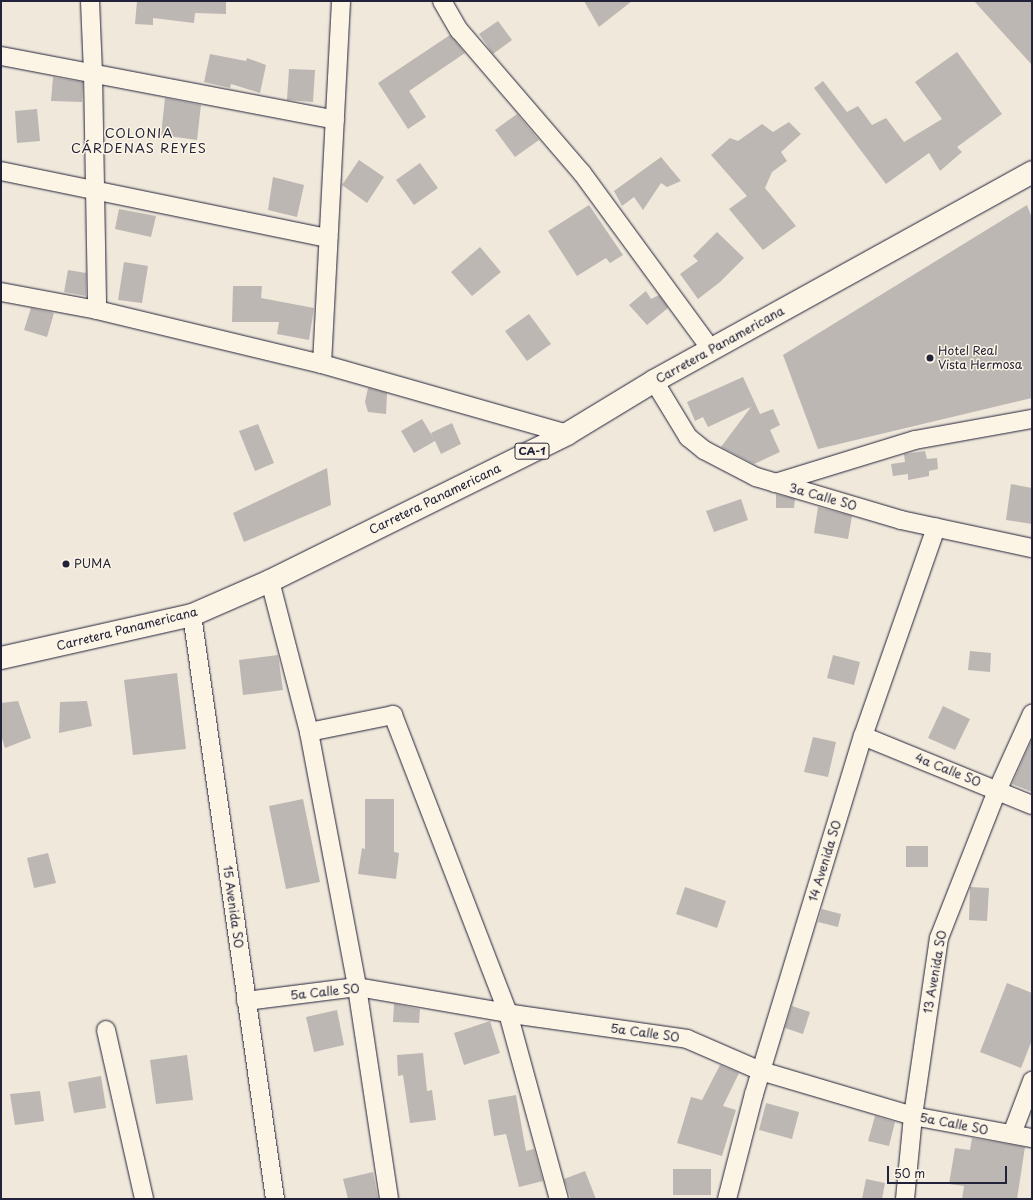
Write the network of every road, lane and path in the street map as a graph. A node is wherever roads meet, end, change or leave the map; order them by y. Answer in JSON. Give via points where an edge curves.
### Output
{"nodes":[{"id":1,"x":90,"y":1,"type":"edge"},
{"id":2,"x":341,"y":1,"type":"edge"},
{"id":3,"x":442,"y":1,"type":"edge"},
{"id":4,"x":1,"y":56,"type":"edge"},
{"id":5,"x":93,"y":73,"type":"junction"},
{"id":6,"x":335,"y":120,"type":"junction"},
{"id":7,"x":1,"y":171,"type":"edge"},
{"id":8,"x":1032,"y":172,"type":"edge"},
{"id":9,"x":95,"y":189,"type":"junction"},
{"id":10,"x":328,"y":238,"type":"junction"},
{"id":11,"x":1,"y":292,"type":"edge"},
{"id":12,"x":97,"y":310,"type":"junction"},
{"id":13,"x":711,"y":349,"type":"junction"},
{"id":14,"x":322,"y":364,"type":"junction"},
{"id":15,"x":654,"y":382,"type":"junction"},
{"id":16,"x":1032,"y":419,"type":"edge"},
{"id":17,"x":567,"y":434,"type":"junction"},
{"id":18,"x":774,"y":483,"type":"junction"},
{"id":19,"x":936,"y":527,"type":"junction"},
{"id":20,"x":1032,"y":548,"type":"edge"},
{"id":21,"x":270,"y":581,"type":"junction"},
{"id":22,"x":192,"y":615,"type":"junction"},
{"id":23,"x":1,"y":658,"type":"edge"},
{"id":24,"x":1032,"y":714,"type":"edge"},
{"id":25,"x":309,"y":732,"type":"junction"},
{"id":26,"x":864,"y":736,"type":"junction"},
{"id":27,"x":997,"y":790,"type":"junction"},
{"id":28,"x":1032,"y":804,"type":"edge"},
{"id":29,"x":357,"y":987,"type":"junction"},
{"id":30,"x":246,"y":1001,"type":"junction"},
{"id":31,"x":508,"y":1013,"type":"junction"},
{"id":32,"x":106,"y":1030,"type":"dead end"},
{"id":33,"x":761,"y":1071,"type":"junction"},
{"id":34,"x":1032,"y":1081,"type":"edge"},
{"id":35,"x":913,"y":1116,"type":"junction"},
{"id":36,"x":1012,"y":1134,"type":"junction"},
{"id":37,"x":1032,"y":1138,"type":"edge"},
{"id":38,"x":144,"y":1199,"type":"edge"},
{"id":39,"x":276,"y":1199,"type":"edge"},
{"id":40,"x":389,"y":1199,"type":"edge"},
{"id":41,"x":559,"y":1199,"type":"edge"},
{"id":42,"x":727,"y":1199,"type":"edge"},
{"id":43,"x":905,"y":1199,"type":"edge"}],
"edges":[{"from":1,"to":5,"type":"street"},
{"from":2,"to":6,"type":"street"},
{"from":3,"to":13,"type":"street","via":[[459,30],[582,173]]},
{"from":4,"to":5,"type":"street"},
{"from":5,"to":6,"type":"street"},
{"from":5,"to":9,"type":"street"},
{"from":6,"to":10,"type":"street"},
{"from":7,"to":9,"type":"street"},
{"from":8,"to":13,"type":"highway","name":"Carretera Panamericana","number":"CA-1"},
{"from":9,"to":10,"type":"street"},
{"from":9,"to":12,"type":"street"},
{"from":10,"to":14,"type":"street"},
{"from":11,"to":12,"type":"street"},
{"from":12,"to":14,"type":"street"},
{"from":13,"to":15,"type":"highway","name":"Carretera Panamericana","number":"CA-1"},
{"from":14,"to":17,"type":"street"},
{"from":15,"to":17,"type":"highway","name":"Carretera Panamericana","number":"CA-1"},
{"from":15,"to":18,"type":"street","name":"3a Calle SO","via":[[688,437],[704,450],[749,474]]},
{"from":16,"to":18,"type":"street","via":[[915,440]]},
{"from":17,"to":21,"type":"highway","name":"Carretera Panamericana","number":"CA-1"},
{"from":18,"to":19,"type":"street","name":"3a Calle SO","via":[[901,520]]},
{"from":19,"to":20,"type":"street","name":"3a Calle SO"},
{"from":19,"to":26,"type":"street","name":"14 Avenida SO"},
{"from":21,"to":22,"type":"highway","name":"Carretera Panamericana","number":"CA-1"},
{"from":21,"to":25,"type":"street"},
{"from":22,"to":23,"type":"highway","name":"Carretera Panamericana","number":"CA-1"},
{"from":22,"to":30,"type":"street","name":"15 Avenida SO"},
{"from":24,"to":27,"type":"street","name":"13 Avenida SO"},
{"from":25,"to":29,"type":"street"},
{"from":25,"to":31,"type":"street","via":[[393,715]]},
{"from":26,"to":27,"type":"street","name":"4a Calle SO"},
{"from":26,"to":33,"type":"street","name":"14 Avenida SO"},
{"from":27,"to":28,"type":"street","name":"4a Calle SO"},
{"from":27,"to":35,"type":"street","name":"13 Avenida SO","via":[[939,938]]},
{"from":29,"to":30,"type":"street","name":"5a Calle SO"},
{"from":29,"to":31,"type":"street","name":"5a Calle SO"},
{"from":29,"to":40,"type":"street"},
{"from":30,"to":39,"type":"street","name":"15 Avenida SO"},
{"from":31,"to":33,"type":"street","name":"5a Calle SO","via":[[688,1039]]},
{"from":31,"to":41,"type":"street"},
{"from":32,"to":38,"type":"street"},
{"from":33,"to":35,"type":"street","name":"5a Calle SO"},
{"from":33,"to":42,"type":"street","name":"14 Avenida SO"},
{"from":34,"to":36,"type":"street"},
{"from":35,"to":36,"type":"street","name":"5a Calle SO"},
{"from":35,"to":43,"type":"street","name":"13 Avenida SO"},
{"from":36,"to":37,"type":"street","name":"5a Calle SO"}]}
